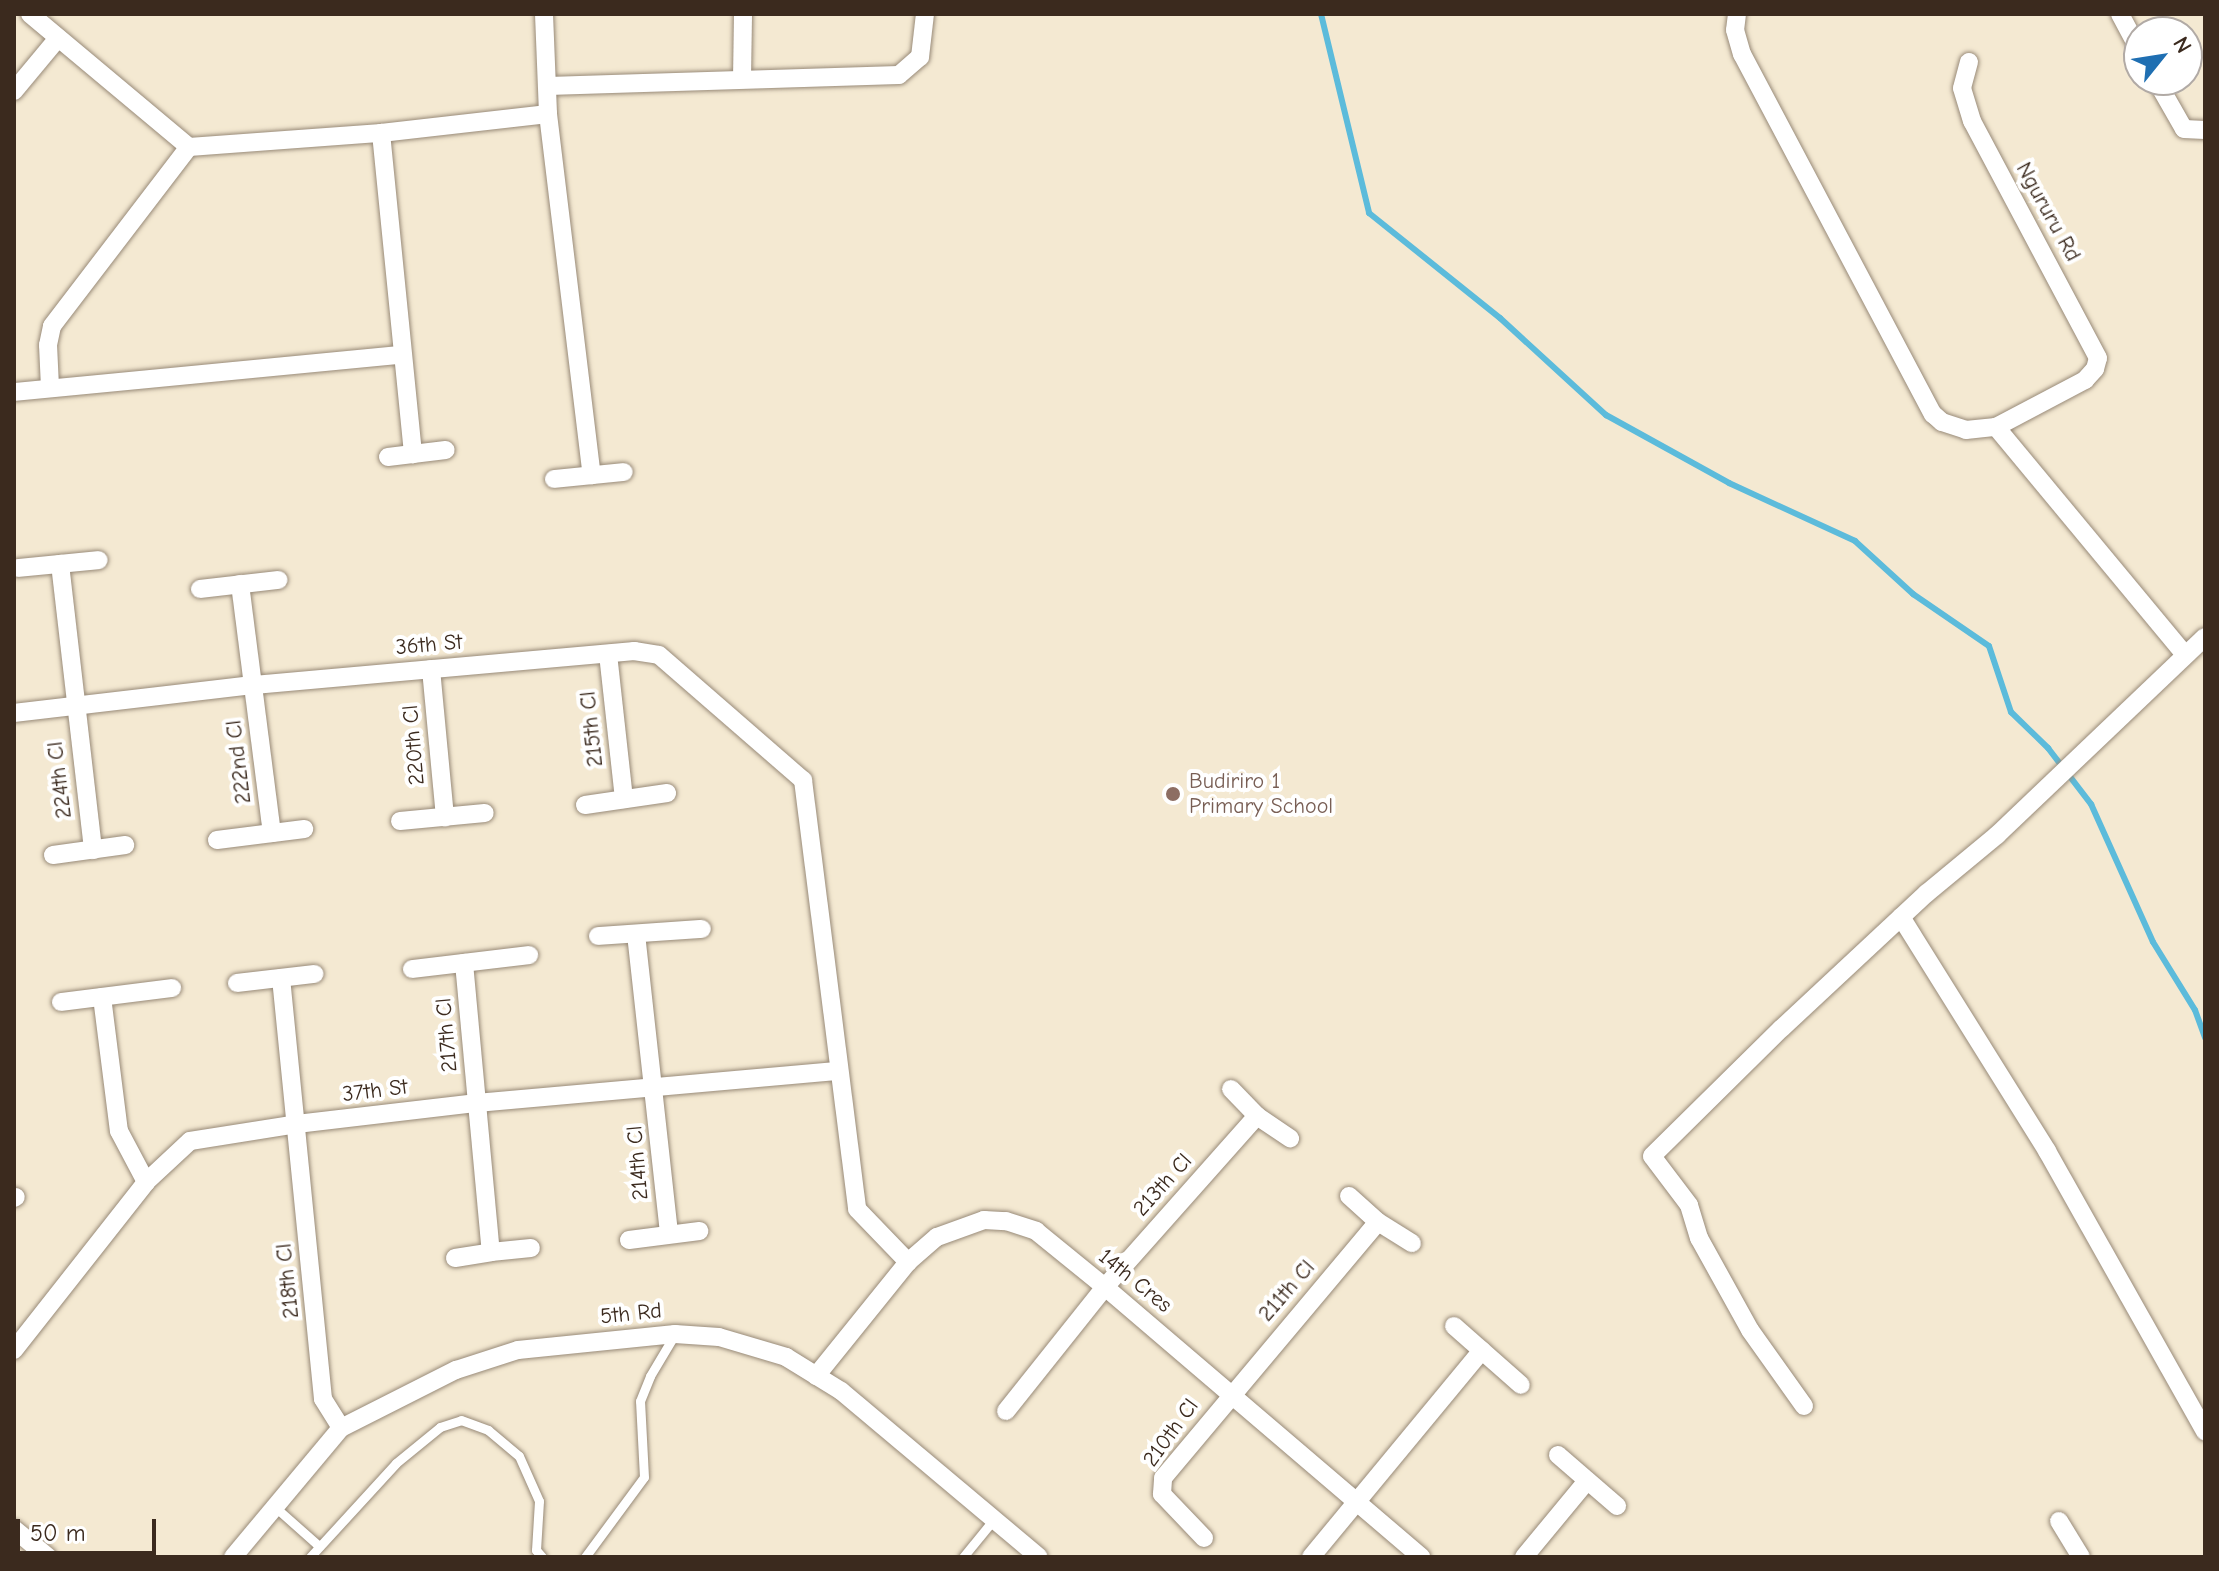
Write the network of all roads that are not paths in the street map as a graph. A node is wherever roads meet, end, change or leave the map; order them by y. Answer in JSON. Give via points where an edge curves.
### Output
{"nodes":[{"id":1,"x":30,"y":14,"type":"edge"},
{"id":2,"x":544,"y":14,"type":"edge"},
{"id":3,"x":743,"y":14,"type":"edge"},
{"id":4,"x":925,"y":14,"type":"edge"},
{"id":5,"x":1737,"y":14,"type":"edge"},
{"id":6,"x":58,"y":38,"type":"junction"},
{"id":7,"x":1969,"y":62,"type":"dead end"},
{"id":8,"x":742,"y":79,"type":"junction"},
{"id":9,"x":548,"y":86,"type":"junction"},
{"id":10,"x":14,"y":91,"type":"edge"},
{"id":11,"x":2165,"y":96,"type":"edge"},
{"id":12,"x":548,"y":114,"type":"junction"},
{"id":13,"x":2205,"y":130,"type":"edge"},
{"id":14,"x":381,"y":133,"type":"junction"},
{"id":15,"x":189,"y":147,"type":"junction"},
{"id":16,"x":401,"y":355,"type":"junction"},
{"id":17,"x":50,"y":387,"type":"junction"},
{"id":18,"x":14,"y":392,"type":"edge"},
{"id":19,"x":1996,"y":427,"type":"junction"},
{"id":20,"x":446,"y":450,"type":"dead end"},
{"id":21,"x":413,"y":454,"type":"junction"},
{"id":22,"x":388,"y":457,"type":"dead end"},
{"id":23,"x":624,"y":472,"type":"dead end"},
{"id":24,"x":592,"y":475,"type":"junction"},
{"id":25,"x":554,"y":479,"type":"dead end"},
{"id":26,"x":99,"y":560,"type":"dead end"},
{"id":27,"x":60,"y":564,"type":"junction"},
{"id":28,"x":18,"y":568,"type":"dead end"},
{"id":29,"x":278,"y":580,"type":"dead end"},
{"id":30,"x":240,"y":584,"type":"junction"},
{"id":31,"x":200,"y":589,"type":"dead end"},
{"id":32,"x":2205,"y":637,"type":"edge"},
{"id":33,"x":608,"y":654,"type":"junction"},
{"id":34,"x":2185,"y":655,"type":"junction"},
{"id":35,"x":431,"y":669,"type":"junction"},
{"id":36,"x":254,"y":685,"type":"junction"},
{"id":37,"x":75,"y":705,"type":"junction"},
{"id":38,"x":14,"y":713,"type":"edge"},
{"id":39,"x":667,"y":793,"type":"dead end"},
{"id":40,"x":624,"y":799,"type":"junction"},
{"id":41,"x":585,"y":805,"type":"dead end"},
{"id":42,"x":485,"y":813,"type":"dead end"},
{"id":43,"x":445,"y":817,"type":"junction"},
{"id":44,"x":400,"y":821,"type":"dead end"},
{"id":45,"x":304,"y":829,"type":"dead end"},
{"id":46,"x":272,"y":833,"type":"junction"},
{"id":47,"x":217,"y":840,"type":"dead end"},
{"id":48,"x":125,"y":845,"type":"dead end"},
{"id":49,"x":93,"y":850,"type":"junction"},
{"id":50,"x":53,"y":855,"type":"dead end"},
{"id":51,"x":1901,"y":917,"type":"junction"},
{"id":52,"x":702,"y":929,"type":"dead end"},
{"id":53,"x":636,"y":934,"type":"junction"},
{"id":54,"x":598,"y":936,"type":"dead end"},
{"id":55,"x":529,"y":955,"type":"dead end"},
{"id":56,"x":464,"y":963,"type":"junction"},
{"id":57,"x":412,"y":969,"type":"dead end"},
{"id":58,"x":314,"y":974,"type":"dead end"},
{"id":59,"x":281,"y":978,"type":"junction"},
{"id":60,"x":237,"y":983,"type":"dead end"},
{"id":61,"x":172,"y":988,"type":"dead end"},
{"id":62,"x":102,"y":997,"type":"junction"},
{"id":63,"x":61,"y":1002,"type":"dead end"},
{"id":64,"x":839,"y":1071,"type":"junction"},
{"id":65,"x":655,"y":1088,"type":"junction"},
{"id":66,"x":1231,"y":1089,"type":"dead end"},
{"id":67,"x":477,"y":1103,"type":"junction"},
{"id":68,"x":1257,"y":1116,"type":"junction"},
{"id":69,"x":297,"y":1124,"type":"junction"},
{"id":70,"x":1290,"y":1138,"type":"dead end"},
{"id":71,"x":146,"y":1182,"type":"junction"},
{"id":72,"x":1349,"y":1196,"type":"dead end"},
{"id":73,"x":1378,"y":1222,"type":"junction"},
{"id":74,"x":699,"y":1231,"type":"dead end"},
{"id":75,"x":669,"y":1233,"type":"junction"},
{"id":76,"x":629,"y":1240,"type":"dead end"},
{"id":77,"x":1412,"y":1243,"type":"dead end"},
{"id":78,"x":531,"y":1248,"type":"dead end"},
{"id":79,"x":491,"y":1252,"type":"junction"},
{"id":80,"x":455,"y":1258,"type":"dead end"},
{"id":81,"x":908,"y":1262,"type":"junction"},
{"id":82,"x":1105,"y":1287,"type":"junction"},
{"id":83,"x":1454,"y":1326,"type":"dead end"},
{"id":84,"x":675,"y":1334,"type":"junction"},
{"id":85,"x":14,"y":1350,"type":"edge"},
{"id":86,"x":1482,"y":1350,"type":"junction"},
{"id":87,"x":816,"y":1376,"type":"junction"},
{"id":88,"x":1521,"y":1385,"type":"dead end"},
{"id":89,"x":1232,"y":1392,"type":"junction"},
{"id":90,"x":1804,"y":1406,"type":"dead end"},
{"id":91,"x":1006,"y":1411,"type":"dead end"},
{"id":92,"x":341,"y":1428,"type":"junction"},
{"id":93,"x":2205,"y":1431,"type":"edge"},
{"id":94,"x":1558,"y":1455,"type":"dead end"},
{"id":95,"x":1586,"y":1482,"type":"junction"},
{"id":96,"x":1357,"y":1501,"type":"junction"},
{"id":97,"x":1617,"y":1506,"type":"dead end"},
{"id":98,"x":275,"y":1507,"type":"junction"},
{"id":99,"x":994,"y":1519,"type":"junction"},
{"id":100,"x":2059,"y":1521,"type":"dead end"},
{"id":101,"x":14,"y":1529,"type":"edge"},
{"id":102,"x":1204,"y":1538,"type":"dead end"},
{"id":103,"x":319,"y":1546,"type":"junction"},
{"id":104,"x":48,"y":1557,"type":"edge"},
{"id":105,"x":233,"y":1557,"type":"edge"},
{"id":106,"x":310,"y":1557,"type":"edge"},
{"id":107,"x":542,"y":1557,"type":"edge"},
{"id":108,"x":585,"y":1557,"type":"edge"},
{"id":109,"x":963,"y":1557,"type":"edge"},
{"id":110,"x":1039,"y":1557,"type":"edge"},
{"id":111,"x":1311,"y":1557,"type":"edge"},
{"id":112,"x":1421,"y":1557,"type":"edge"},
{"id":113,"x":1524,"y":1557,"type":"edge"},
{"id":114,"x":2081,"y":1557,"type":"edge"}],
"edges":[{"from":1,"to":6,"type":"street"},
{"from":2,"to":9,"type":"street"},
{"from":3,"to":8,"type":"street"},
{"from":4,"to":8,"type":"street","via":[[920,57],[899,75]]},
{"from":5,"to":19,"type":"street","via":[[1742,54],[1933,414],[1966,430]]},
{"from":6,"to":10,"type":"street"},
{"from":6,"to":15,"type":"street"},
{"from":7,"to":19,"type":"street","name":"Ngururu Rd","via":[[1962,88],[1972,121],[2097,352],[2095,369],[2085,380]]},
{"from":8,"to":9,"type":"street"},
{"from":9,"to":12,"type":"street"},
{"from":11,"to":13,"type":"street","via":[[2184,129]]},
{"from":12,"to":14,"type":"street"},
{"from":12,"to":24,"type":"street"},
{"from":14,"to":15,"type":"street"},
{"from":14,"to":16,"type":"street"},
{"from":15,"to":17,"type":"street","via":[[52,326]]},
{"from":16,"to":17,"type":"street"},
{"from":16,"to":21,"type":"street"},
{"from":17,"to":18,"type":"street"},
{"from":19,"to":34,"type":"street"},
{"from":20,"to":21,"type":"street"},
{"from":21,"to":22,"type":"street"},
{"from":23,"to":24,"type":"street"},
{"from":24,"to":25,"type":"street"},
{"from":26,"to":27,"type":"street"},
{"from":27,"to":28,"type":"street"},
{"from":27,"to":37,"type":"street","name":"224th Cl"},
{"from":29,"to":30,"type":"street"},
{"from":30,"to":31,"type":"street"},
{"from":30,"to":36,"type":"street","name":"222nd Cl"},
{"from":32,"to":34,"type":"street"},
{"from":33,"to":35,"type":"street","name":"36th St"},
{"from":33,"to":40,"type":"street","name":"215th Cl"},
{"from":33,"to":64,"type":"street","name":"36th St","via":[[659,655],[803,780]]},
{"from":34,"to":51,"type":"street"},
{"from":35,"to":36,"type":"street","name":"36th St"},
{"from":35,"to":43,"type":"street","name":"220th Cl"},
{"from":36,"to":37,"type":"street","name":"36th St"},
{"from":36,"to":46,"type":"street","name":"222nd Cl"},
{"from":37,"to":38,"type":"street","name":"36th St"},
{"from":37,"to":49,"type":"street","name":"224th Cl"},
{"from":39,"to":40,"type":"street"},
{"from":40,"to":41,"type":"street"},
{"from":42,"to":43,"type":"street"},
{"from":43,"to":44,"type":"street"},
{"from":45,"to":46,"type":"street"},
{"from":46,"to":47,"type":"street"},
{"from":48,"to":49,"type":"street"},
{"from":49,"to":50,"type":"street"},
{"from":51,"to":90,"type":"street","via":[[1652,1156],[1689,1205],[1699,1238],[1750,1330]]},
{"from":51,"to":93,"type":"street","via":[[2047,1151]]},
{"from":52,"to":53,"type":"street"},
{"from":53,"to":54,"type":"street"},
{"from":53,"to":65,"type":"street","name":"214th Cl"},
{"from":55,"to":56,"type":"street"},
{"from":56,"to":57,"type":"street"},
{"from":56,"to":67,"type":"street","name":"217th Cl"},
{"from":58,"to":59,"type":"street"},
{"from":59,"to":60,"type":"street"},
{"from":59,"to":69,"type":"street","name":"218th Cl"},
{"from":61,"to":62,"type":"street"},
{"from":62,"to":63,"type":"street"},
{"from":62,"to":71,"type":"street","via":[[119,1131]]},
{"from":64,"to":65,"type":"street","name":"37th St"},
{"from":64,"to":81,"type":"street","via":[[857,1209]]},
{"from":65,"to":67,"type":"street","name":"37th St"},
{"from":65,"to":75,"type":"street","name":"214th Cl"},
{"from":66,"to":68,"type":"street"},
{"from":67,"to":69,"type":"street","name":"37th St"},
{"from":67,"to":79,"type":"street","name":"217th Cl"},
{"from":68,"to":70,"type":"street"},
{"from":68,"to":82,"type":"street","name":"213th Cl"},
{"from":69,"to":71,"type":"street","name":"37th St","via":[[190,1141]]},
{"from":69,"to":92,"type":"street","name":"218th Cl","via":[[323,1399]]},
{"from":71,"to":85,"type":"street","name":"37th St"},
{"from":72,"to":73,"type":"street"},
{"from":73,"to":77,"type":"street"},
{"from":73,"to":89,"type":"street","name":"211th Cl"},
{"from":74,"to":75,"type":"street"},
{"from":75,"to":76,"type":"street"},
{"from":78,"to":79,"type":"street"},
{"from":79,"to":80,"type":"street"},
{"from":81,"to":82,"type":"street","name":"14th Cres","via":[[937,1237],[984,1220],[1006,1221],[1036,1231]]},
{"from":81,"to":87,"type":"street","name":"14th Cres"},
{"from":82,"to":89,"type":"street","name":"14th Cres"},
{"from":82,"to":91,"type":"street","name":"213th Cl"},
{"from":83,"to":86,"type":"street"},
{"from":84,"to":87,"type":"street","name":"5th Rd","via":[[719,1337],[786,1357]]},
{"from":84,"to":92,"type":"street","name":"5th Rd","via":[[518,1350],[456,1370]]},
{"from":84,"to":108,"type":"lane","via":[[640,1401],[644,1477]]},
{"from":86,"to":88,"type":"street"},
{"from":86,"to":96,"type":"street"},
{"from":87,"to":99,"type":"street","name":"5th Rd"},
{"from":89,"to":96,"type":"street","name":"14th Cres"},
{"from":89,"to":102,"type":"street","name":"210th Cl","via":[[1163,1478],[1162,1494]]},
{"from":92,"to":98,"type":"street","name":"5th Rd"},
{"from":94,"to":95,"type":"street"},
{"from":95,"to":97,"type":"street"},
{"from":95,"to":113,"type":"street"},
{"from":96,"to":111,"type":"street"},
{"from":96,"to":112,"type":"street","name":"14th Cres"},
{"from":98,"to":103,"type":"lane"},
{"from":98,"to":105,"type":"street","name":"5th Rd"},
{"from":99,"to":109,"type":"lane"},
{"from":99,"to":110,"type":"street","name":"5th Rd"},
{"from":100,"to":114,"type":"street"},
{"from":101,"to":104,"type":"street"},
{"from":103,"to":106,"type":"lane"},
{"from":103,"to":107,"type":"lane","via":[[396,1463],[440,1427],[461,1420],[488,1430],[519,1456],[539,1501],[536,1550]]}]}
